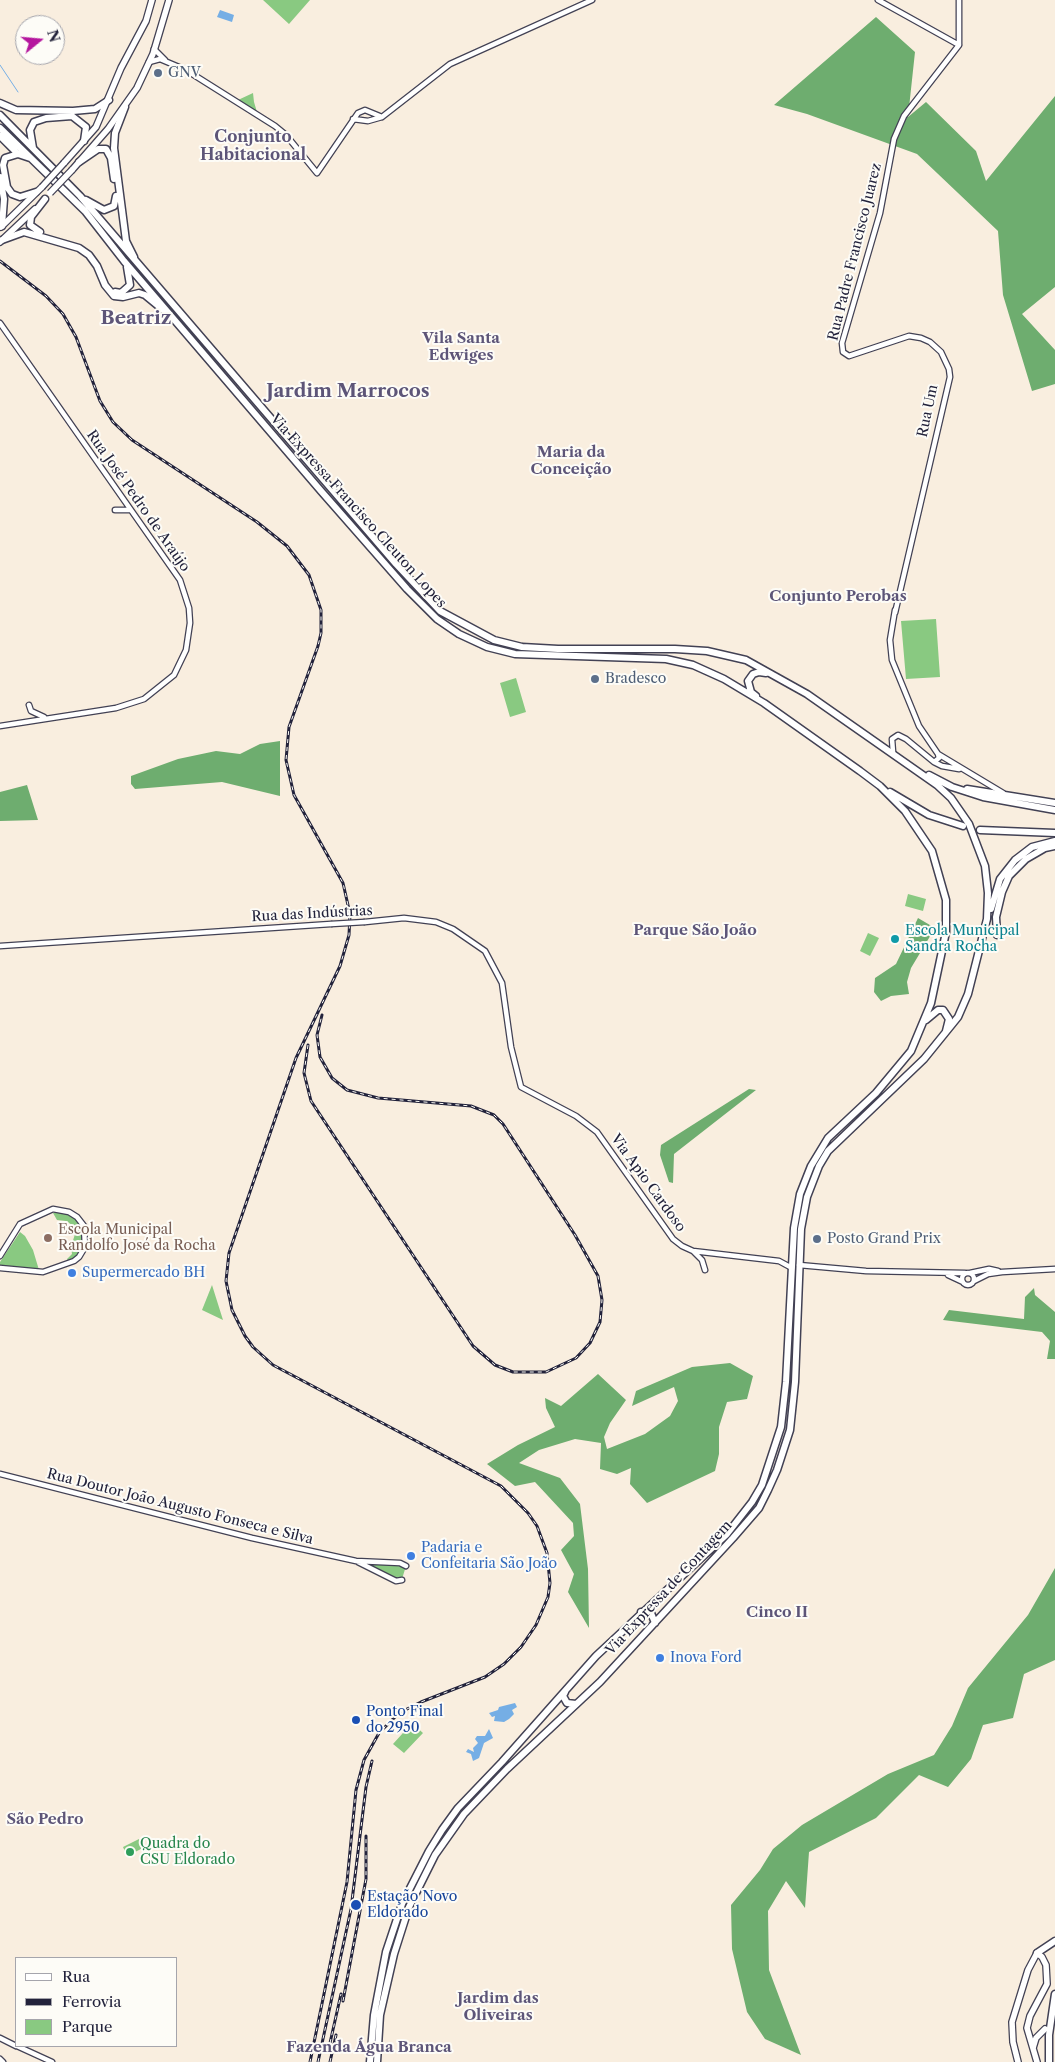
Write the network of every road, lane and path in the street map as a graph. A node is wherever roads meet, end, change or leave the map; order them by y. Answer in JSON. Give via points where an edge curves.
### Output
{"nodes":[{"id":1,"x":152,"y":0,"type":"edge"},
{"id":2,"x":169,"y":0,"type":"edge"},
{"id":3,"x":592,"y":0,"type":"edge"},
{"id":4,"x":878,"y":0,"type":"edge"},
{"id":5,"x":959,"y":0,"type":"edge"},
{"id":6,"x":958,"y":45,"type":"junction"},
{"id":7,"x":154,"y":49,"type":"junction"},
{"id":8,"x":166,"y":61,"type":"junction"},
{"id":9,"x":149,"y":62,"type":"junction"},
{"id":10,"x":109,"y":100,"type":"junction"},
{"id":11,"x":0,"y":103,"type":"edge"},
{"id":12,"x":125,"y":107,"type":"junction"},
{"id":13,"x":0,"y":115,"type":"edge"},
{"id":14,"x":382,"y":117,"type":"junction"},
{"id":15,"x":353,"y":119,"type":"junction"},
{"id":16,"x":0,"y":128,"type":"edge"},
{"id":17,"x":0,"y":136,"type":"edge"},
{"id":18,"x":84,"y":141,"type":"junction"},
{"id":19,"x":33,"y":149,"type":"junction"},
{"id":20,"x":18,"y":154,"type":"junction"},
{"id":21,"x":30,"y":158,"type":"junction"},
{"id":22,"x":79,"y":162,"type":"junction"},
{"id":23,"x":0,"y":177,"type":"edge"},
{"id":24,"x":39,"y":189,"type":"junction"},
{"id":25,"x":80,"y":196,"type":"junction"},
{"id":26,"x":45,"y":199,"type":"junction"},
{"id":27,"x":1,"y":227,"type":"edge"},
{"id":28,"x":1,"y":242,"type":"edge"},
{"id":29,"x":124,"y":261,"type":"junction"},
{"id":30,"x":139,"y":267,"type":"junction"},
{"id":31,"x":175,"y":319,"type":"junction"},
{"id":32,"x":0,"y":323,"type":"edge"},
{"id":33,"x":843,"y":352,"type":"joint"},
{"id":34,"x":115,"y":510,"type":"dead end"},
{"id":35,"x":130,"y":510,"type":"junction"},
{"id":36,"x":772,"y":675,"type":"junction"},
{"id":37,"x":764,"y":703,"type":"junction"},
{"id":38,"x":28,"y":705,"type":"dead end"},
{"id":39,"x":48,"y":718,"type":"junction"},
{"id":40,"x":0,"y":726,"type":"edge"},
{"id":41,"x":893,"y":752,"type":"junction"},
{"id":42,"x":938,"y":754,"type":"junction"},
{"id":43,"x":934,"y":762,"type":"junction"},
{"id":44,"x":915,"y":768,"type":"junction"},
{"id":45,"x":962,"y":769,"type":"junction"},
{"id":46,"x":982,"y":781,"type":"junction"},
{"id":47,"x":880,"y":786,"type":"junction"},
{"id":48,"x":952,"y":786,"type":"junction"},
{"id":49,"x":981,"y":791,"type":"junction"},
{"id":50,"x":1004,"y":794,"type":"junction"},
{"id":51,"x":1055,"y":803,"type":"edge"},
{"id":52,"x":1055,"y":810,"type":"edge"},
{"id":53,"x":963,"y":826,"type":"dead end"},
{"id":54,"x":980,"y":830,"type":"dead end"},
{"id":55,"x":1055,"y":833,"type":"edge"},
{"id":56,"x":1055,"y":840,"type":"edge"},
{"id":57,"x":1055,"y":846,"type":"edge"},
{"id":58,"x":987,"y":920,"type":"junction"},
{"id":59,"x":997,"y":935,"type":"dead end"},
{"id":60,"x":0,"y":946,"type":"edge"},
{"id":61,"x":923,"y":1027,"type":"junction"},
{"id":62,"x":943,"y":1037,"type":"junction"},
{"id":63,"x":518,"y":1077,"type":"joint"},
{"id":64,"x":849,"y":1117,"type":"joint"},
{"id":65,"x":693,"y":1251,"type":"junction"},
{"id":66,"x":0,"y":1256,"type":"edge"},
{"id":67,"x":792,"y":1257,"type":"junction"},
{"id":68,"x":779,"y":1261,"type":"junction"},
{"id":69,"x":799,"y":1264,"type":"junction"},
{"id":70,"x":0,"y":1268,"type":"edge"},
{"id":71,"x":792,"y":1268,"type":"junction"},
{"id":72,"x":1055,"y":1269,"type":"edge"},
{"id":73,"x":705,"y":1270,"type":"dead end"},
{"id":74,"x":1002,"y":1272,"type":"junction"},
{"id":75,"x":968,"y":1273,"type":"junction"},
{"id":76,"x":944,"y":1274,"type":"junction"},
{"id":77,"x":974,"y":1281,"type":"junction"},
{"id":78,"x":963,"y":1282,"type":"junction"},
{"id":79,"x":0,"y":1474,"type":"edge"},
{"id":80,"x":356,"y":1561,"type":"junction"},
{"id":81,"x":406,"y":1566,"type":"dead end"},
{"id":82,"x":402,"y":1580,"type":"dead end"},
{"id":83,"x":641,"y":1612,"type":"junction"},
{"id":84,"x":655,"y":1623,"type":"junction"},
{"id":85,"x":566,"y":1688,"type":"junction"},
{"id":86,"x":576,"y":1704,"type":"junction"},
{"id":87,"x":1055,"y":1941,"type":"edge"},
{"id":88,"x":1037,"y":1953,"type":"junction"},
{"id":89,"x":1055,"y":1994,"type":"edge"},
{"id":90,"x":1045,"y":2029,"type":"dead end"},
{"id":91,"x":0,"y":2038,"type":"edge"},
{"id":92,"x":15,"y":2046,"type":"edge"},
{"id":93,"x":18,"y":2047,"type":"edge"},
{"id":94,"x":1033,"y":2048,"type":"junction"},
{"id":95,"x":52,"y":2062,"type":"edge"},
{"id":96,"x":370,"y":2062,"type":"edge"},
{"id":97,"x":377,"y":2062,"type":"edge"},
{"id":98,"x":1018,"y":2062,"type":"edge"},
{"id":99,"x":1037,"y":2062,"type":"edge"},
{"id":100,"x":1049,"y":2062,"type":"edge"}],
"edges":[{"from":1,"to":10,"type":"main road","via":[[146,21],[121,68]]},
{"from":2,"to":7,"type":"main road"},
{"from":3,"to":14,"type":"street","via":[[450,64]]},
{"from":4,"to":6,"type":"street"},
{"from":5,"to":6,"type":"street"},
{"from":6,"to":33,"type":"street","name":"Rua Padre Francisco Juarez","via":[[904,116],[894,139],[880,213],[843,337]]},
{"from":7,"to":8,"type":"street"},
{"from":7,"to":9,"type":"main road"},
{"from":8,"to":9,"type":"street"},
{"from":8,"to":15,"type":"street","via":[[186,70],[274,126],[317,173]]},
{"from":9,"to":12,"type":"main road"},
{"from":10,"to":11,"type":"highway","via":[[95,109],[73,111],[16,110]]},
{"from":10,"to":18,"type":"main road","via":[[96,127]]},
{"from":12,"to":22,"type":"main road"},
{"from":12,"to":30,"type":"highway","via":[[115,133],[114,148],[126,241]]},
{"from":13,"to":19,"type":"highway","name":"Via Expressa Francisco Cleuton Lopes"},
{"from":14,"to":15,"type":"street","via":[[368,121]]},
{"from":14,"to":15,"type":"street","via":[[365,110],[358,112]]},
{"from":16,"to":21,"type":"highway","name":"Via Expressa Francisco Cleuton Lopes"},
{"from":17,"to":20,"type":"highway"},
{"from":18,"to":19,"type":"highway","via":[[86,127],[72,116],[46,118],[34,122],[30,130]]},
{"from":18,"to":24,"type":"main road","bridge":true},
{"from":19,"to":25,"type":"highway","name":"Via Expressa Francisco Cleuton Lopes"},
{"from":20,"to":21,"type":"highway"},
{"from":20,"to":24,"type":"highway","via":[[8,156],[3,162],[7,187],[20,197]]},
{"from":21,"to":29,"type":"highway","name":"Via Expressa Francisco Cleuton Lopes","via":[[85,211]]},
{"from":22,"to":25,"type":"highway","via":[[98,148],[110,152],[116,202],[111,209],[104,210]]},
{"from":22,"to":26,"type":"main road","bridge":true},
{"from":23,"to":27,"type":"highway","via":[[4,199]]},
{"from":24,"to":27,"type":"main road"},
{"from":25,"to":30,"type":"highway","name":"Via Expressa Francisco Cleuton Lopes"},
{"from":26,"to":28,"type":"main road"},
{"from":26,"to":29,"type":"highway","via":[[31,217],[33,229],[91,250],[108,284],[117,293],[130,285]]},
{"from":28,"to":31,"type":"highway","via":[[24,232],[79,248],[93,260],[114,296],[145,295]]},
{"from":29,"to":31,"type":"highway","name":"Via Expressa Francisco Cleuton Lopes"},
{"from":30,"to":36,"type":"highway","name":"Via Expressa Francisco Cleuton Lopes","via":[[440,611],[494,640],[522,647],[708,651],[746,660]]},
{"from":31,"to":37,"type":"highway","name":"Via Expressa Francisco Cleuton Lopes","via":[[407,589],[437,619],[459,634],[487,647],[515,654],[620,656],[678,661],[707,671]]},
{"from":32,"to":35,"type":"street","name":"Rua José Pedro de Araújo"},
{"from":33,"to":42,"type":"street","name":"Rua Um","via":[[849,356],[910,339],[921,340],[935,348],[944,360],[948,377],[890,640],[893,665],[916,719]]},
{"from":34,"to":35,"type":"street"},
{"from":35,"to":39,"type":"street","name":"Rua José Pedro de Araújo","via":[[180,580],[185,593],[190,636],[183,661],[165,684],[144,699],[116,708]]},
{"from":36,"to":37,"type":"highway","via":[[759,672],[748,681],[751,692]]},
{"from":36,"to":41,"type":"highway","name":"Via Expressa Francisco Cleuton Lopes","via":[[807,694]]},
{"from":37,"to":47,"type":"highway","name":"Via Expressa Francisco Cleuton Lopes"},
{"from":38,"to":39,"type":"street","via":[[36,716]]},
{"from":39,"to":40,"type":"street","name":"Rua José Pedro de Araújo"},
{"from":41,"to":43,"type":"street","via":[[892,739],[901,736]]},
{"from":41,"to":44,"type":"highway"},
{"from":42,"to":43,"type":"street","via":[[939,758]]},
{"from":42,"to":45,"type":"street","name":"Rua Um"},
{"from":43,"to":45,"type":"street"},
{"from":44,"to":48,"type":"highway"},
{"from":44,"to":58,"type":"highway","via":[[951,798],[969,824],[987,882]]},
{"from":45,"to":46,"type":"street","name":"Rua Um"},
{"from":46,"to":49,"type":"street"},
{"from":46,"to":50,"type":"street","name":"Rua Um"},
{"from":47,"to":53,"type":"highway","via":[[929,815]]},
{"from":47,"to":61,"type":"highway","name":"Via Expressa Francisco Cleuton Lopes","via":[[926,839],[937,862],[946,900],[946,932]]},
{"from":48,"to":49,"type":"highway"},
{"from":48,"to":52,"type":"highway","via":[[983,797]]},
{"from":49,"to":50,"type":"highway"},
{"from":50,"to":51,"type":"highway"},
{"from":54,"to":55,"type":"highway"},
{"from":56,"to":58,"type":"highway","via":[[1032,847],[1006,869]]},
{"from":57,"to":59,"type":"highway","via":[[1030,856],[1009,876],[996,917]]},
{"from":58,"to":62,"type":"highway","via":[[968,994]]},
{"from":60,"to":63,"type":"street","name":"Rua das Indústrias","bridge":true,"via":[[404,918],[436,922],[453,928],[485,951],[502,983]]},
{"from":61,"to":62,"type":"highway","via":[[931,1015],[943,1010],[949,1019]]},
{"from":61,"to":64,"type":"highway","name":"Via Expressa Francisco Cleuton Lopes","via":[[898,1068]]},
{"from":62,"to":69,"type":"highway","name":"Via Expressa de Contagem","via":[[828,1151],[807,1197]]},
{"from":63,"to":65,"type":"street","name":"Via Apio Cardoso","via":[[525,1090],[576,1116],[597,1132],[673,1239]]},
{"from":64,"to":67,"type":"highway","name":"Via Expressa de Contagem","via":[[828,1138],[811,1166],[800,1194]]},
{"from":65,"to":68,"type":"street","name":"Via Apio Cardoso"},
{"from":65,"to":73,"type":"street","via":[[702,1260]]},
{"from":66,"to":70,"type":"street","via":[[20,1224],[53,1209],[69,1212],[84,1226],[84,1247],[74,1262],[43,1272]]},
{"from":67,"to":68,"type":"street","name":"Via Apio Cardoso"},
{"from":67,"to":71,"type":"highway","name":"Via Expressa de Contagem"},
{"from":68,"to":71,"type":"street","name":"Via Apio Cardoso"},
{"from":69,"to":76,"type":"street"},
{"from":69,"to":84,"type":"highway","name":"Via Expressa de Contagem","via":[[790,1430],[777,1470],[759,1508]]},
{"from":71,"to":83,"type":"highway","name":"Via Expressa de Contagem","via":[[781,1427],[762,1485],[727,1534]]},
{"from":72,"to":74,"type":"street"},
{"from":74,"to":75,"type":"street","via":[[989,1269]]},
{"from":74,"to":77,"type":"street"},
{"from":75,"to":76,"type":"street"},
{"from":75,"to":77,"type":"street","via":[[974,1276]]},
{"from":75,"to":78,"type":"street","via":[[962,1277]]},
{"from":76,"to":78,"type":"street"},
{"from":77,"to":78,"type":"street","via":[[969,1285]]},
{"from":79,"to":80,"type":"street","name":"Rua Doutor João Augusto Fonseca e Silva"},
{"from":80,"to":81,"type":"street","name":"Rua Doutor João Augusto Fonseca e Silva"},
{"from":80,"to":82,"type":"street","name":"Rua Doutor João Augusto Fonseca e Silva","via":[[396,1581]]},
{"from":83,"to":84,"type":"highway","via":[[651,1613]]},
{"from":83,"to":85,"type":"highway","name":"Via Expressa de Contagem"},
{"from":84,"to":86,"type":"highway","name":"Via Expressa de Contagem"},
{"from":85,"to":86,"type":"highway","via":[[564,1700]]},
{"from":85,"to":96,"type":"highway","name":"Via Expressa de Contagem","via":[[458,1808],[429,1851],[402,1904],[386,1952],[374,2015]]},
{"from":86,"to":97,"type":"highway","name":"Via Expressa de Contagem","via":[[464,1814],[435,1855],[410,1907],[394,1954],[380,2016]]},
{"from":87,"to":88,"type":"highway"},
{"from":88,"to":94,"type":"main road","via":[[1044,1960],[1048,1977],[1045,1991],[1028,2020]]},
{"from":88,"to":98,"type":"main road","via":[[1028,1970],[1012,2022],[1012,2042]]},
{"from":89,"to":100,"type":"highway"},
{"from":90,"to":94,"type":"main road","via":[[1036,2038]]},
{"from":91,"to":92,"type":"street"},
{"from":93,"to":95,"type":"street"},
{"from":94,"to":99,"type":"main road"}]}
